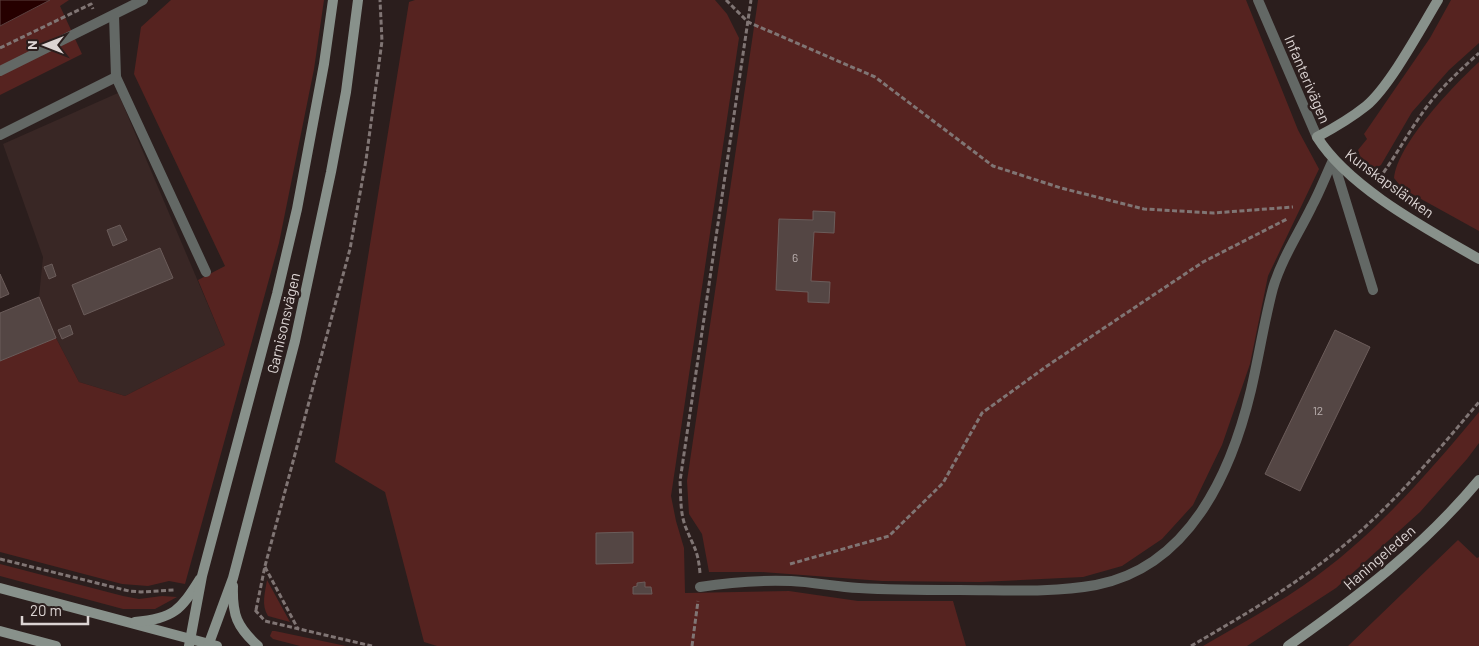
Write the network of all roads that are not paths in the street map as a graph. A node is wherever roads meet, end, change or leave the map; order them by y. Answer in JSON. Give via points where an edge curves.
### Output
{"nodes":[{"id":1,"x":143,"y":0,"type":"edge"},
{"id":2,"x":333,"y":0,"type":"edge"},
{"id":3,"x":358,"y":0,"type":"edge"},
{"id":4,"x":1258,"y":0,"type":"edge"},
{"id":5,"x":1438,"y":0,"type":"edge"},
{"id":6,"x":114,"y":15,"type":"junction"},
{"id":7,"x":0,"y":71,"type":"edge"},
{"id":8,"x":116,"y":77,"type":"junction"},
{"id":9,"x":0,"y":136,"type":"edge"},
{"id":10,"x":1317,"y":137,"type":"junction"},
{"id":11,"x":1333,"y":160,"type":"junction"},
{"id":12,"x":1479,"y":259,"type":"edge"},
{"id":13,"x":206,"y":272,"type":"dead end"},
{"id":14,"x":1373,"y":290,"type":"dead end"},
{"id":15,"x":1479,"y":480,"type":"edge"},
{"id":16,"x":202,"y":576,"type":"junction"},
{"id":17,"x":233,"y":578,"type":"junction"},
{"id":18,"x":700,"y":587,"type":"road end"},
{"id":19,"x":0,"y":588,"type":"edge"},
{"id":20,"x":127,"y":622,"type":"junction"},
{"id":21,"x":0,"y":631,"type":"edge"},
{"id":22,"x":190,"y":643,"type":"edge"},
{"id":23,"x":211,"y":645,"type":"edge"},
{"id":24,"x":56,"y":646,"type":"edge"},
{"id":25,"x":258,"y":646,"type":"edge"},
{"id":26,"x":1288,"y":646,"type":"edge"}],
"edges":[{"from":1,"to":6,"type":"street"},
{"from":2,"to":16,"type":"street","name":"Garnisonsvägen","via":[[297,209]]},
{"from":3,"to":17,"type":"street","name":"Garnisonsvägen","via":[[346,92],[318,239]]},
{"from":4,"to":10,"type":"street","name":"Infanterivägen"},
{"from":5,"to":10,"type":"street","name":"Infanterivägen","via":[[1384,86],[1368,105]]},
{"from":6,"to":7,"type":"street"},
{"from":6,"to":8,"type":"street"},
{"from":8,"to":9,"type":"street"},
{"from":8,"to":13,"type":"street"},
{"from":10,"to":11,"type":"street","name":"Kunskapslänken"},
{"from":11,"to":12,"type":"street","name":"Kunskapslänken","via":[[1408,218]]},
{"from":11,"to":14,"type":"street"},
{"from":11,"to":18,"type":"street","via":[[1283,260],[1251,392],[1217,489],[1189,529],[1171,549],[1147,567],[1123,578],[1067,588],[858,588],[792,581]]},
{"from":15,"to":26,"type":"street","name":"Haningeleden","via":[[1394,567],[1362,594]]},
{"from":16,"to":20,"type":"street","via":[[182,606],[170,615],[155,620]]},
{"from":16,"to":22,"type":"street","name":"Garnisonsvägen"},
{"from":17,"to":23,"type":"street","name":"Garnisonsvägen"},
{"from":17,"to":25,"type":"street","via":[[235,618],[243,633]]},
{"from":19,"to":20,"type":"street"},
{"from":20,"to":22,"type":"street"},
{"from":21,"to":24,"type":"street"},
{"from":22,"to":23,"type":"street"}]}
